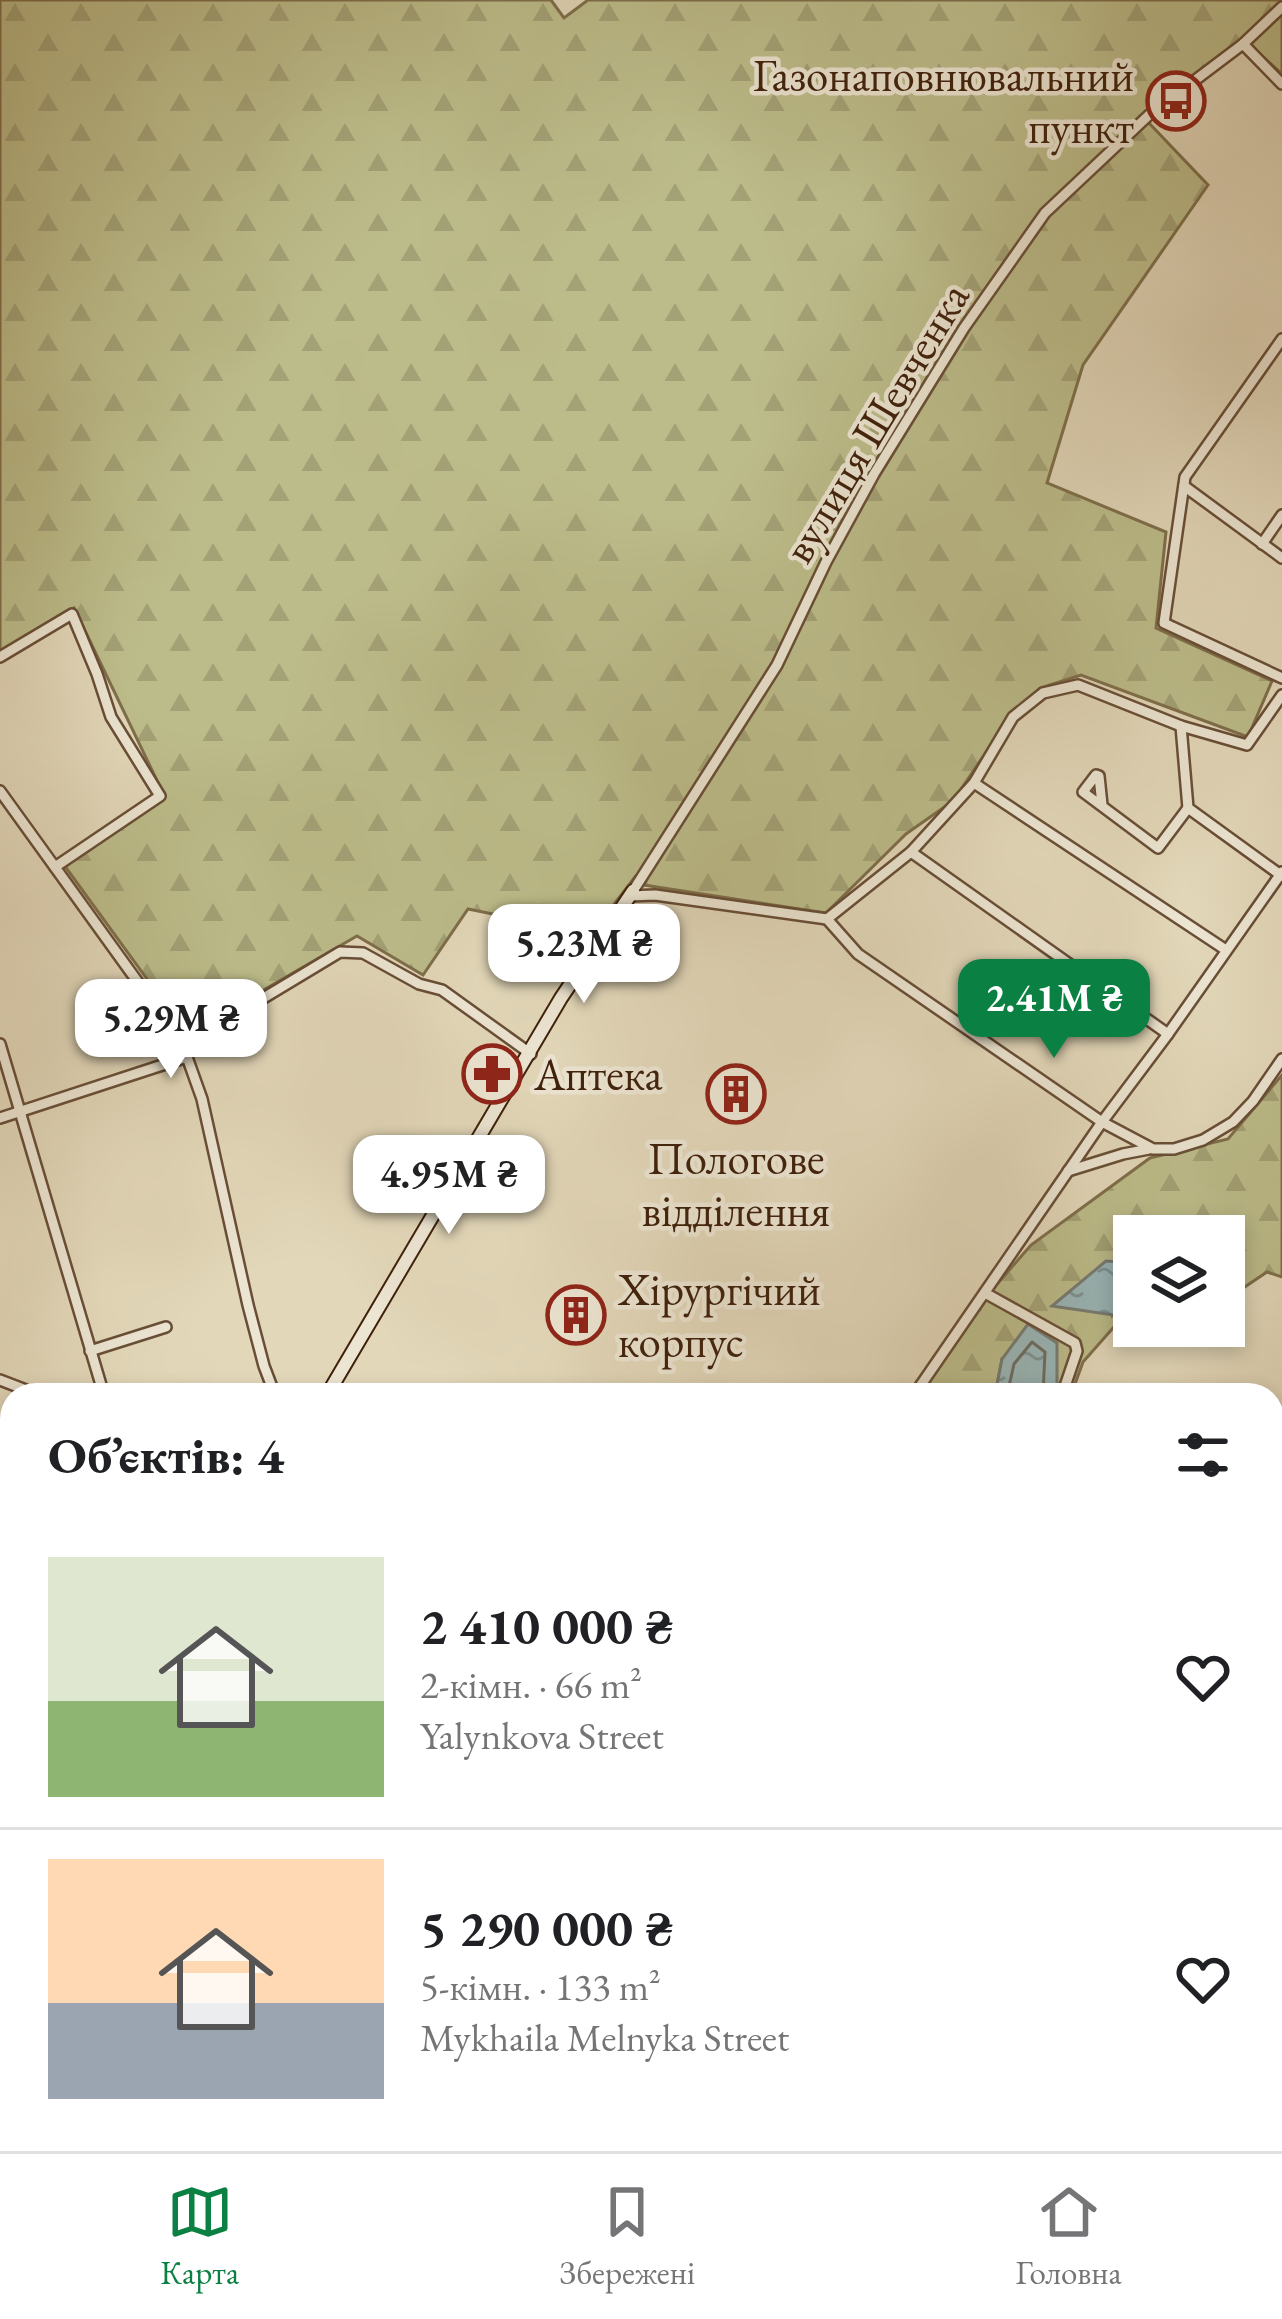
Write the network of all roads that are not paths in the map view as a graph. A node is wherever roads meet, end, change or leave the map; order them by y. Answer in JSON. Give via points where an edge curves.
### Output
{"nodes":[{"id":1,"x":1282,"y":7,"type":"edge"},
{"id":2,"x":1243,"y":44,"type":"junction"},
{"id":3,"x":1282,"y":84,"type":"edge"},
{"id":4,"x":1282,"y":339,"type":"edge"},
{"id":5,"x":1184,"y":486,"type":"junction"},
{"id":6,"x":1282,"y":514,"type":"edge"},
{"id":7,"x":1262,"y":544,"type":"junction"},
{"id":8,"x":1282,"y":558,"type":"edge"},
{"id":9,"x":0,"y":657,"type":"edge"},
{"id":10,"x":1282,"y":678,"type":"edge"},
{"id":11,"x":1282,"y":695,"type":"edge"},
{"id":12,"x":1181,"y":726,"type":"junction"},
{"id":13,"x":974,"y":783,"type":"junction"},
{"id":14,"x":0,"y":791,"type":"edge"},
{"id":15,"x":1102,"y":805,"type":"dead end"},
{"id":16,"x":1188,"y":808,"type":"junction"},
{"id":17,"x":911,"y":852,"type":"junction"},
{"id":18,"x":55,"y":867,"type":"junction"},
{"id":19,"x":1281,"y":874,"type":"edge"},
{"id":20,"x":631,"y":893,"type":"junction"},
{"id":21,"x":827,"y":919,"type":"junction"},
{"id":22,"x":1226,"y":950,"type":"junction"},
{"id":23,"x":1168,"y":1034,"type":"junction"},
{"id":24,"x":0,"y":1044,"type":"edge"},
{"id":25,"x":184,"y":1052,"type":"junction"},
{"id":26,"x":531,"y":1054,"type":"junction"},
{"id":27,"x":1282,"y":1059,"type":"edge"},
{"id":28,"x":20,"y":1112,"type":"junction"},
{"id":29,"x":0,"y":1118,"type":"edge"},
{"id":30,"x":1102,"y":1122,"type":"junction"},
{"id":31,"x":1153,"y":1149,"type":"junction"},
{"id":32,"x":1067,"y":1171,"type":"junction"},
{"id":33,"x":985,"y":1293,"type":"junction"},
{"id":34,"x":166,"y":1327,"type":"dead end"},
{"id":35,"x":90,"y":1351,"type":"junction"},
{"id":36,"x":100,"y":1383,"type":"edge"},
{"id":37,"x":270,"y":1383,"type":"edge"},
{"id":38,"x":333,"y":1383,"type":"edge"},
{"id":39,"x":922,"y":1383,"type":"edge"},
{"id":40,"x":1066,"y":1383,"type":"edge"}],
"edges":[{"from":1,"to":2,"type":"street","name":"вулиця Шевченка"},
{"from":2,"to":3,"type":"street"},
{"from":2,"to":20,"type":"street","name":"вулиця Шевченка","via":[[1149,115],[1045,213],[874,474],[777,665]]},
{"from":4,"to":5,"type":"street"},
{"from":5,"to":7,"type":"street"},
{"from":5,"to":10,"type":"street","via":[[1164,623]]},
{"from":6,"to":7,"type":"street"},
{"from":7,"to":8,"type":"street"},
{"from":9,"to":18,"type":"street","via":[[72,614],[111,717],[160,796]]},
{"from":11,"to":12,"type":"street","via":[[1247,745]]},
{"from":12,"to":13,"type":"street","via":[[1078,685],[1043,693],[1013,717]]},
{"from":12,"to":16,"type":"street"},
{"from":13,"to":17,"type":"street"},
{"from":13,"to":22,"type":"street"},
{"from":14,"to":18,"type":"street"},
{"from":15,"to":16,"type":"street","via":[[1158,848]]},
{"from":16,"to":19,"type":"street"},
{"from":17,"to":21,"type":"street"},
{"from":17,"to":23,"type":"street"},
{"from":18,"to":25,"type":"street"},
{"from":19,"to":22,"type":"street"},
{"from":20,"to":21,"type":"street"},
{"from":20,"to":26,"type":"street"},
{"from":21,"to":30,"type":"street","via":[[858,954]]},
{"from":22,"to":23,"type":"street"},
{"from":23,"to":30,"type":"street"},
{"from":24,"to":28,"type":"street"},
{"from":25,"to":26,"type":"street","via":[[340,952],[363,953],[442,991]]},
{"from":25,"to":28,"type":"street"},
{"from":25,"to":37,"type":"street"},
{"from":26,"to":38,"type":"street"},
{"from":27,"to":31,"type":"street","via":[[1233,1122],[1204,1140]]},
{"from":28,"to":29,"type":"street"},
{"from":28,"to":35,"type":"street"},
{"from":30,"to":31,"type":"street"},
{"from":30,"to":32,"type":"street"},
{"from":31,"to":32,"type":"street"},
{"from":32,"to":33,"type":"street"},
{"from":33,"to":39,"type":"street"},
{"from":33,"to":40,"type":"street","via":[[1075,1343]]},
{"from":34,"to":35,"type":"street"},
{"from":35,"to":36,"type":"street"}]}
